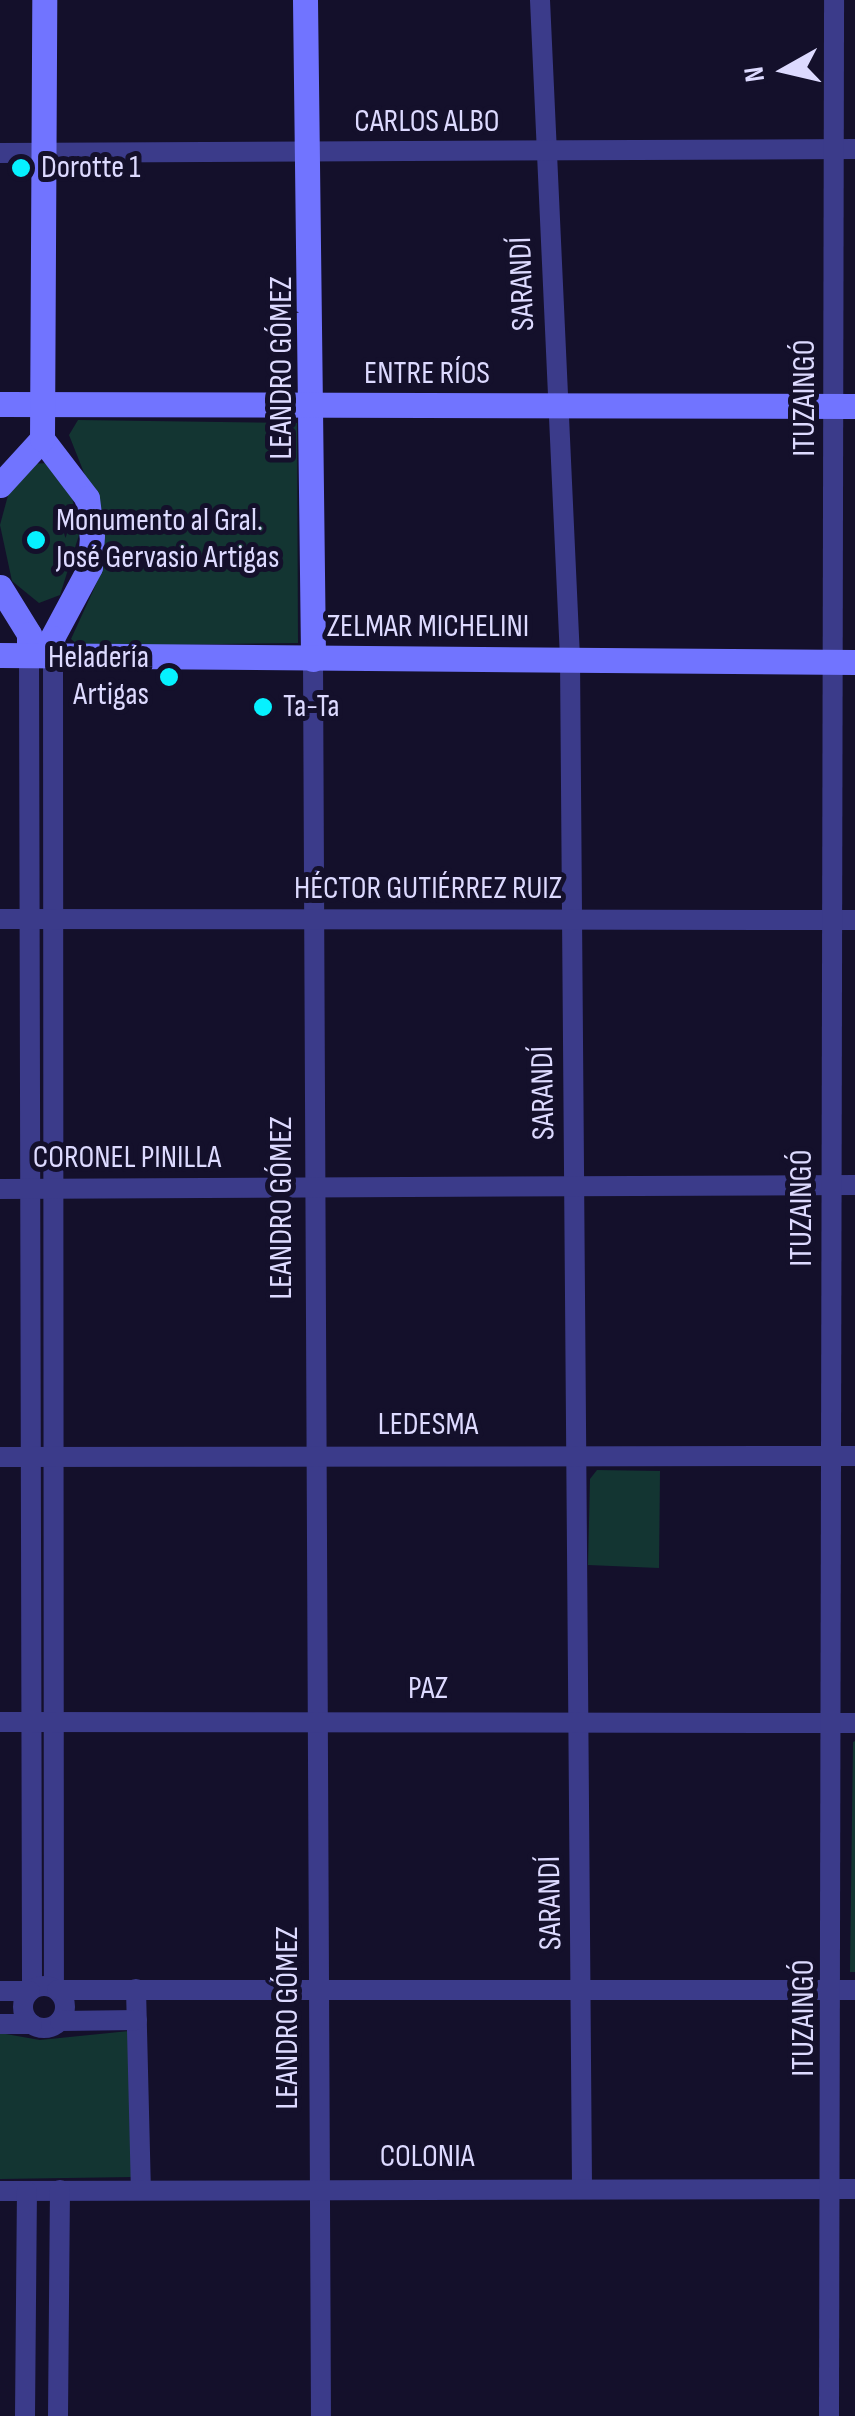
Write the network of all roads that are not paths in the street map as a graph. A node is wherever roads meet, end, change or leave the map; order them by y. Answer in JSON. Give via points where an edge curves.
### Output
{"nodes":[{"id":1,"x":44,"y":0,"type":"edge"},
{"id":2,"x":305,"y":0,"type":"edge"},
{"id":3,"x":540,"y":0,"type":"edge"},
{"id":4,"x":834,"y":0,"type":"edge"},
{"id":5,"x":833,"y":149,"type":"junction"},
{"id":6,"x":855,"y":150,"type":"edge"},
{"id":7,"x":548,"y":151,"type":"junction"},
{"id":8,"x":0,"y":152,"type":"edge"},
{"id":9,"x":313,"y":152,"type":"junction"},
{"id":10,"x":44,"y":153,"type":"junction"},
{"id":11,"x":0,"y":404,"type":"edge"},
{"id":12,"x":43,"y":404,"type":"junction"},
{"id":13,"x":558,"y":406,"type":"junction"},
{"id":14,"x":845,"y":406,"type":"edge"},
{"id":15,"x":315,"y":407,"type":"junction"},
{"id":16,"x":42,"y":439,"type":"junction"},
{"id":17,"x":0,"y":486,"type":"edge"},
{"id":18,"x":0,"y":587,"type":"edge"},
{"id":19,"x":41,"y":654,"type":"junction"},
{"id":20,"x":0,"y":655,"type":"edge"},
{"id":21,"x":313,"y":659,"type":"junction"},
{"id":22,"x":570,"y":660,"type":"junction"},
{"id":23,"x":843,"y":662,"type":"edge"},
{"id":24,"x":314,"y":918,"type":"junction"},
{"id":25,"x":0,"y":919,"type":"edge"},
{"id":26,"x":27,"y":919,"type":"junction"},
{"id":27,"x":54,"y":919,"type":"junction"},
{"id":28,"x":572,"y":919,"type":"junction"},
{"id":29,"x":832,"y":920,"type":"junction"},
{"id":30,"x":855,"y":920,"type":"edge"},
{"id":31,"x":832,"y":1185,"type":"junction"},
{"id":32,"x":855,"y":1185,"type":"edge"},
{"id":33,"x":575,"y":1186,"type":"junction"},
{"id":34,"x":315,"y":1187,"type":"junction"},
{"id":35,"x":54,"y":1188,"type":"junction"},
{"id":36,"x":0,"y":1189,"type":"edge"},
{"id":37,"x":27,"y":1189,"type":"junction"},
{"id":38,"x":316,"y":1455,"type":"junction"},
{"id":39,"x":27,"y":1456,"type":"junction"},
{"id":40,"x":54,"y":1456,"type":"junction"},
{"id":41,"x":576,"y":1456,"type":"junction"},
{"id":42,"x":831,"y":1456,"type":"junction"},
{"id":43,"x":855,"y":1456,"type":"edge"},
{"id":44,"x":0,"y":1457,"type":"edge"},
{"id":45,"x":319,"y":1719,"type":"junction"},
{"id":46,"x":580,"y":1720,"type":"junction"},
{"id":47,"x":0,"y":1722,"type":"edge"},
{"id":48,"x":29,"y":1722,"type":"junction"},
{"id":49,"x":54,"y":1722,"type":"junction"},
{"id":50,"x":832,"y":1723,"type":"junction"},
{"id":51,"x":855,"y":1723,"type":"edge"},
{"id":52,"x":321,"y":1984,"type":"junction"},
{"id":53,"x":582,"y":1986,"type":"junction"},
{"id":54,"x":55,"y":1988,"type":"junction"},
{"id":55,"x":136,"y":1988,"type":"junction"},
{"id":56,"x":31,"y":1990,"type":"junction"},
{"id":57,"x":845,"y":1990,"type":"edge"},
{"id":58,"x":0,"y":1991,"type":"edge"},
{"id":59,"x":137,"y":2020,"type":"junction"},
{"id":60,"x":60,"y":2021,"type":"junction"},
{"id":61,"x":0,"y":2024,"type":"edge"},
{"id":62,"x":32,"y":2024,"type":"junction"},
{"id":63,"x":582,"y":2185,"type":"junction"},
{"id":64,"x":320,"y":2188,"type":"junction"},
{"id":65,"x":844,"y":2189,"type":"edge"},
{"id":66,"x":0,"y":2190,"type":"edge"},
{"id":67,"x":27,"y":2190,"type":"junction"},
{"id":68,"x":60,"y":2190,"type":"junction"},
{"id":69,"x":141,"y":2190,"type":"junction"},
{"id":70,"x":25,"y":2416,"type":"edge"},
{"id":71,"x":58,"y":2416,"type":"edge"},
{"id":72,"x":321,"y":2416,"type":"edge"},
{"id":73,"x":829,"y":2416,"type":"edge"}],
"edges":[{"from":1,"to":10,"type":"street"},
{"from":2,"to":9,"type":"street","name":"LEANDRO GÓMEZ"},
{"from":3,"to":7,"type":"street","name":"SARANDÍ"},
{"from":4,"to":5,"type":"street","name":"ITUZAINGÓ"},
{"from":5,"to":6,"type":"street","name":"CARLOS ALBO"},
{"from":5,"to":7,"type":"street","name":"CARLOS ALBO"},
{"from":5,"to":14,"type":"street","name":"ITUZAINGÓ"},
{"from":7,"to":9,"type":"street","name":"CARLOS ALBO"},
{"from":7,"to":13,"type":"street","name":"SARANDÍ"},
{"from":8,"to":10,"type":"street","name":"CARLOS ALBO"},
{"from":9,"to":10,"type":"street","name":"CARLOS ALBO"},
{"from":9,"to":15,"type":"street","name":"LEANDRO GÓMEZ"},
{"from":10,"to":12,"type":"street"},
{"from":11,"to":12,"type":"street","name":"ENTRE RÍOS"},
{"from":12,"to":15,"type":"street","name":"ENTRE RÍOS"},
{"from":12,"to":16,"type":"street"},
{"from":13,"to":14,"type":"street","name":"ENTRE RÍOS"},
{"from":13,"to":15,"type":"street","name":"ENTRE RÍOS"},
{"from":13,"to":22,"type":"street","name":"SARANDÍ"},
{"from":14,"to":23,"type":"street","name":"ITUZAINGÓ"},
{"from":15,"to":21,"type":"street","name":"LEANDRO GÓMEZ"},
{"from":16,"to":17,"type":"street"},
{"from":16,"to":19,"type":"street","via":[[86,498],[92,536],[90,567]]},
{"from":18,"to":19,"type":"street"},
{"from":19,"to":20,"type":"street","name":"ZELMAR MICHELINI"},
{"from":19,"to":21,"type":"street","name":"ZELMAR MICHELINI"},
{"from":19,"to":26,"type":"street"},
{"from":19,"to":27,"type":"street"},
{"from":21,"to":22,"type":"street","name":"ZELMAR MICHELINI"},
{"from":21,"to":24,"type":"street","name":"LEANDRO GÓMEZ"},
{"from":22,"to":23,"type":"street","name":"ZELMAR MICHELINI"},
{"from":22,"to":28,"type":"street","name":"SARANDÍ"},
{"from":23,"to":29,"type":"street","name":"ITUZAINGÓ"},
{"from":24,"to":27,"type":"street","name":"HÉCTOR GUTIÉRREZ RUIZ"},
{"from":24,"to":28,"type":"street","name":"HÉCTOR GUTIÉRREZ RUIZ"},
{"from":24,"to":34,"type":"street","name":"LEANDRO GÓMEZ"},
{"from":25,"to":26,"type":"street","name":"HÉCTOR GUTIÉRREZ RUIZ"},
{"from":26,"to":27,"type":"street","name":"HÉCTOR GUTIÉRREZ RUIZ"},
{"from":26,"to":37,"type":"street"},
{"from":27,"to":35,"type":"street"},
{"from":28,"to":29,"type":"street","name":"HÉCTOR GUTIÉRREZ RUIZ"},
{"from":28,"to":33,"type":"street","name":"SARANDÍ"},
{"from":29,"to":30,"type":"street","name":"HÉCTOR GUTIÉRREZ RUIZ"},
{"from":29,"to":31,"type":"street","name":"ITUZAINGÓ"},
{"from":31,"to":32,"type":"street","name":"CORONEL PINILLA"},
{"from":31,"to":33,"type":"street","name":"CORONEL PINILLA"},
{"from":31,"to":42,"type":"street","name":"ITUZAINGÓ"},
{"from":33,"to":34,"type":"street","name":"CORONEL PINILLA"},
{"from":33,"to":41,"type":"street","name":"SARANDÍ"},
{"from":34,"to":35,"type":"street","name":"CORONEL PINILLA"},
{"from":34,"to":38,"type":"street","name":"LEANDRO GÓMEZ"},
{"from":35,"to":37,"type":"street","name":"CORONEL PINILLA"},
{"from":35,"to":40,"type":"street"},
{"from":36,"to":37,"type":"street","name":"CORONEL PINILLA"},
{"from":37,"to":39,"type":"street"},
{"from":38,"to":40,"type":"street","name":"LEDESMA"},
{"from":38,"to":41,"type":"street","name":"LEDESMA"},
{"from":38,"to":45,"type":"street","name":"LEANDRO GÓMEZ"},
{"from":39,"to":40,"type":"street","name":"LEDESMA"},
{"from":39,"to":44,"type":"street","name":"LEDESMA"},
{"from":39,"to":48,"type":"street"},
{"from":40,"to":49,"type":"street"},
{"from":41,"to":42,"type":"street","name":"LEDESMA"},
{"from":41,"to":46,"type":"street","name":"SARANDÍ"},
{"from":42,"to":43,"type":"street","name":"LEDESMA"},
{"from":42,"to":50,"type":"street","name":"ITUZAINGÓ"},
{"from":45,"to":46,"type":"street","name":"PAZ"},
{"from":45,"to":49,"type":"street","name":"PAZ"},
{"from":45,"to":52,"type":"street","name":"LEANDRO GÓMEZ"},
{"from":46,"to":50,"type":"street","name":"PAZ"},
{"from":46,"to":53,"type":"street","name":"SARANDÍ"},
{"from":47,"to":48,"type":"street","name":"PAZ"},
{"from":48,"to":49,"type":"street","name":"PAZ"},
{"from":48,"to":56,"type":"street"},
{"from":49,"to":54,"type":"street"},
{"from":50,"to":51,"type":"street","name":"PAZ"},
{"from":50,"to":57,"type":"street","name":"ITUZAINGÓ"},
{"from":52,"to":53,"type":"street"},
{"from":52,"to":55,"type":"street"},
{"from":52,"to":64,"type":"street","name":"LEANDRO GÓMEZ"},
{"from":53,"to":57,"type":"street"},
{"from":53,"to":63,"type":"street","name":"SARANDÍ"},
{"from":54,"to":55,"type":"street"},
{"from":54,"to":56,"type":"street"},
{"from":54,"to":60,"type":"street","via":[[65,2004]]},
{"from":55,"to":59,"type":"street"},
{"from":56,"to":58,"type":"street"},
{"from":56,"to":62,"type":"street","via":[[24,2012]]},
{"from":57,"to":65,"type":"street","name":"ITUZAINGÓ"},
{"from":59,"to":60,"type":"street"},
{"from":59,"to":69,"type":"street"},
{"from":60,"to":62,"type":"street"},
{"from":61,"to":62,"type":"street"},
{"from":63,"to":64,"type":"street","name":"COLONIA"},
{"from":63,"to":65,"type":"street","name":"COLONIA"},
{"from":64,"to":69,"type":"street","name":"COLONIA"},
{"from":64,"to":72,"type":"street","name":"LEANDRO GÓMEZ"},
{"from":65,"to":73,"type":"street","name":"ITUZAINGÓ"},
{"from":66,"to":67,"type":"street","name":"COLONIA"},
{"from":67,"to":68,"type":"street","name":"COLONIA"},
{"from":67,"to":70,"type":"street"},
{"from":68,"to":69,"type":"street","name":"COLONIA"},
{"from":68,"to":71,"type":"street"}]}
